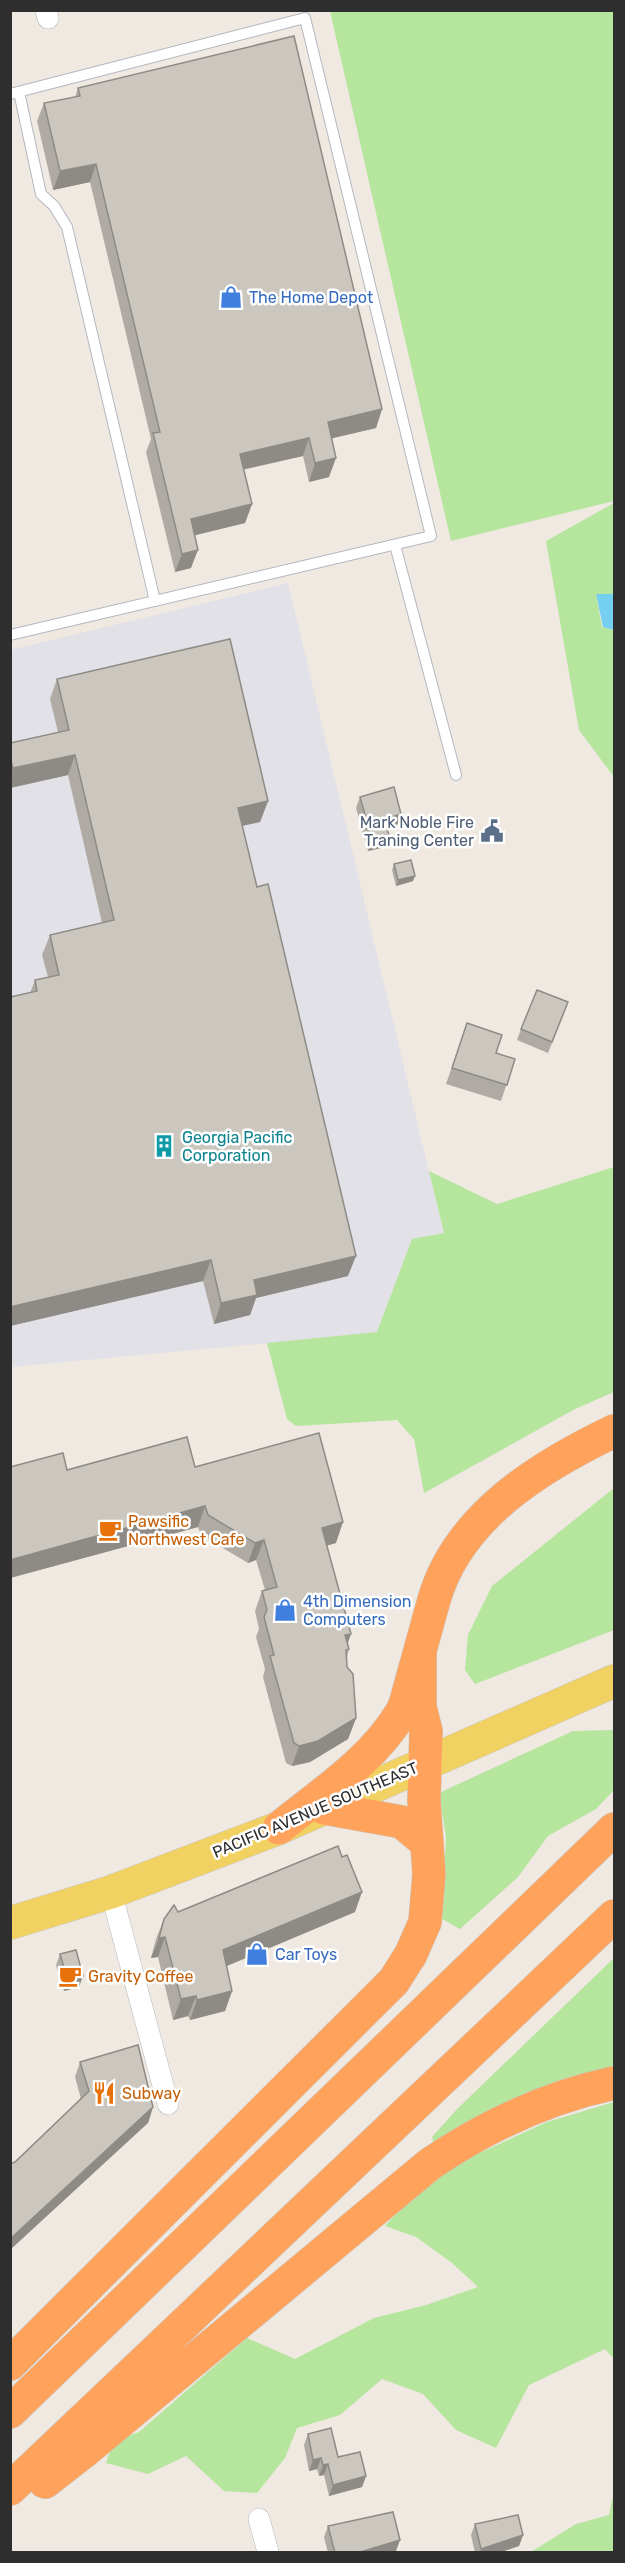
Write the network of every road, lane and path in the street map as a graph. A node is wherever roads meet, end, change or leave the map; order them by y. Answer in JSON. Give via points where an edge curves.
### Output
{"nodes":[{"id":1,"x":15,"y":93,"type":"edge"},
{"id":2,"x":395,"y":545,"type":"junction"},
{"id":3,"x":155,"y":601,"type":"junction"},
{"id":4,"x":10,"y":635,"type":"edge"},
{"id":5,"x":456,"y":775,"type":"dead end"},
{"id":6,"x":615,"y":1431,"type":"edge"},
{"id":7,"x":420,"y":1652,"type":"junction"},
{"id":8,"x":615,"y":1681,"type":"edge"},
{"id":9,"x":425,"y":1763,"type":"junction"},
{"id":10,"x":324,"y":1808,"type":"junction"},
{"id":11,"x":279,"y":1828,"type":"junction"},
{"id":12,"x":615,"y":1830,"type":"edge"},
{"id":13,"x":427,"y":1843,"type":"junction"},
{"id":14,"x":111,"y":1892,"type":"junction"},
{"id":15,"x":615,"y":1916,"type":"edge"},
{"id":16,"x":10,"y":1923,"type":"edge"},
{"id":17,"x":615,"y":2083,"type":"edge"},
{"id":18,"x":168,"y":2104,"type":"dead end"},
{"id":19,"x":10,"y":2364,"type":"edge"},
{"id":20,"x":10,"y":2412,"type":"edge"},
{"id":21,"x":10,"y":2489,"type":"edge"},
{"id":22,"x":10,"y":2508,"type":"edge"},
{"id":23,"x":259,"y":2520,"type":"dead end"},
{"id":24,"x":268,"y":2553,"type":"edge"}],
"edges":[{"from":1,"to":2,"type":"lane","via":[[305,18],[431,536]]},
{"from":1,"to":3,"type":"lane","via":[[41,194],[67,226]]},
{"from":2,"to":3,"type":"lane"},
{"from":2,"to":5,"type":"lane"},
{"from":3,"to":4,"type":"lane"},
{"from":6,"to":7,"type":"highway","via":[[524,1482],[482,1519],[457,1549],[435,1596]]},
{"from":7,"to":9,"type":"highway"},
{"from":7,"to":11,"type":"highway","via":[[402,1712],[371,1754]]},
{"from":8,"to":9,"type":"main road","name":"PACIFIC AVENUE SOUTHEAST"},
{"from":9,"to":10,"type":"main road","name":"PACIFIC AVENUE SOUTHEAST"},
{"from":9,"to":13,"type":"highway"},
{"from":10,"to":11,"type":"main road","name":"PACIFIC AVENUE SOUTHEAST"},
{"from":10,"to":13,"type":"highway","via":[[402,1822]]},
{"from":11,"to":14,"type":"main road","name":"PACIFIC AVENUE SOUTHEAST"},
{"from":12,"to":20,"type":"highway"},
{"from":13,"to":19,"type":"highway","via":[[425,1922],[394,1981]]},
{"from":14,"to":16,"type":"main road","name":"PACIFIC AVENUE SOUTHEAST"},
{"from":14,"to":18,"type":"street"},
{"from":15,"to":21,"type":"highway"},
{"from":17,"to":22,"type":"highway","via":[[508,2119],[430,2164],[86,2450]]},
{"from":23,"to":24,"type":"street"}]}
